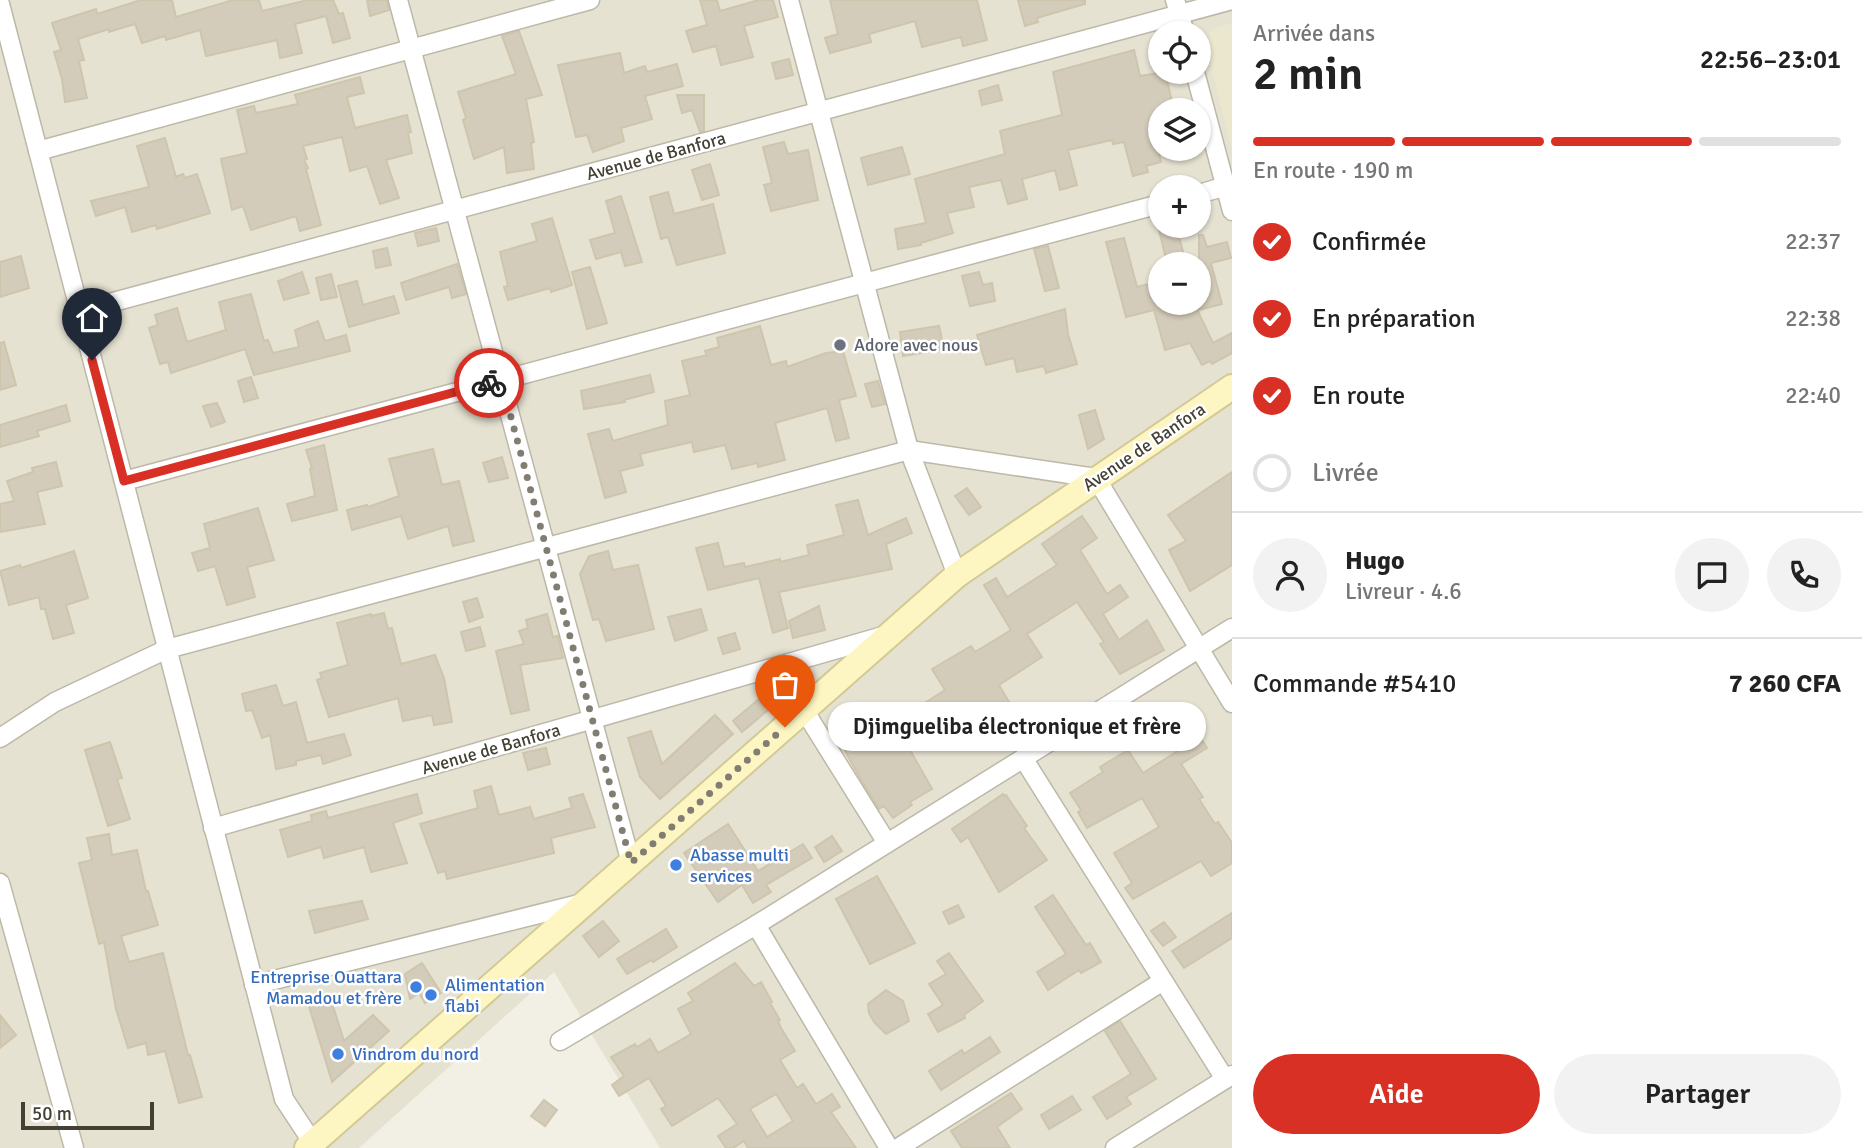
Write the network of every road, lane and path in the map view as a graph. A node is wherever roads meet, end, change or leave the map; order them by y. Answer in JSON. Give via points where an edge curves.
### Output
{"nodes":[{"id":1,"x":398,"y":0,"type":"edge"},
{"id":2,"x":590,"y":0,"type":"edge"},
{"id":3,"x":789,"y":0,"type":"edge"},
{"id":4,"x":1232,"y":0,"type":"edge"},
{"id":5,"x":0,"y":4,"type":"edge"},
{"id":6,"x":1177,"y":7,"type":"edge"},
{"id":7,"x":411,"y":49,"type":"junction"},
{"id":8,"x":1198,"y":84,"type":"edge"},
{"id":9,"x":819,"y":112,"type":"junction"},
{"id":10,"x":38,"y":151,"type":"junction"},
{"id":11,"x":1226,"y":186,"type":"junction"},
{"id":12,"x":1211,"y":190,"type":"edge"},
{"id":13,"x":1148,"y":207,"type":"edge"},
{"id":14,"x":455,"y":210,"type":"junction"},
{"id":15,"x":1232,"y":211,"type":"edge"},
{"id":16,"x":865,"y":283,"type":"junction"},
{"id":17,"x":80,"y":311,"type":"junction"},
{"id":18,"x":501,"y":380,"type":"junction"},
{"id":19,"x":1232,"y":387,"type":"edge"},
{"id":20,"x":909,"y":450,"type":"junction"},
{"id":21,"x":1096,"y":478,"type":"junction"},
{"id":22,"x":124,"y":481,"type":"junction"},
{"id":23,"x":546,"y":548,"type":"junction"},
{"id":24,"x":957,"y":575,"type":"junction"},
{"id":25,"x":1232,"y":628,"type":"edge"},
{"id":26,"x":890,"y":634,"type":"junction"},
{"id":27,"x":167,"y":649,"type":"junction"},
{"id":28,"x":1199,"y":649,"type":"junction"},
{"id":29,"x":1232,"y":703,"type":"edge"},
{"id":30,"x":804,"y":710,"type":"junction"},
{"id":31,"x":593,"y":720,"type":"junction"},
{"id":32,"x":0,"y":738,"type":"edge"},
{"id":33,"x":1023,"y":758,"type":"junction"},
{"id":34,"x":213,"y":828,"type":"junction"},
{"id":35,"x":887,"y":843,"type":"junction"},
{"id":36,"x":631,"y":863,"type":"junction"},
{"id":37,"x":0,"y":883,"type":"edge"},
{"id":38,"x":585,"y":903,"type":"junction"},
{"id":39,"x":755,"y":925,"type":"junction"},
{"id":40,"x":1163,"y":981,"type":"junction"},
{"id":41,"x":254,"y":985,"type":"junction"},
{"id":42,"x":561,"y":1041,"type":"dead end"},
{"id":43,"x":1229,"y":1077,"type":"edge"},
{"id":44,"x":310,"y":1146,"type":"edge"},
{"id":45,"x":75,"y":1148,"type":"edge"},
{"id":46,"x":890,"y":1148,"type":"edge"},
{"id":47,"x":898,"y":1148,"type":"edge"},
{"id":48,"x":1115,"y":1148,"type":"edge"}],
"edges":[{"from":1,"to":7,"type":"street"},
{"from":2,"to":7,"type":"street"},
{"from":3,"to":9,"type":"street"},
{"from":4,"to":6,"type":"street","name":"Avenue de Banfora"},
{"from":5,"to":10,"type":"street"},
{"from":6,"to":9,"type":"street","name":"Avenue de Banfora"},
{"from":7,"to":10,"type":"street"},
{"from":7,"to":14,"type":"street"},
{"from":8,"to":11,"type":"street"},
{"from":9,"to":14,"type":"street","name":"Avenue de Banfora"},
{"from":9,"to":16,"type":"street"},
{"from":10,"to":17,"type":"street"},
{"from":11,"to":12,"type":"street"},
{"from":11,"to":15,"type":"street"},
{"from":13,"to":16,"type":"street"},
{"from":14,"to":17,"type":"street","name":"Avenue de Banfora"},
{"from":14,"to":18,"type":"street"},
{"from":16,"to":18,"type":"street"},
{"from":16,"to":20,"type":"street"},
{"from":17,"to":22,"type":"street"},
{"from":18,"to":22,"type":"street"},
{"from":18,"to":23,"type":"street"},
{"from":19,"to":21,"type":"main road","name":"Avenue de Banfora"},
{"from":20,"to":21,"type":"street"},
{"from":20,"to":23,"type":"street"},
{"from":20,"to":24,"type":"street"},
{"from":21,"to":24,"type":"main road","name":"Avenue de Banfora"},
{"from":21,"to":28,"type":"street"},
{"from":22,"to":27,"type":"street"},
{"from":23,"to":27,"type":"street"},
{"from":23,"to":31,"type":"street"},
{"from":24,"to":26,"type":"main road","name":"Avenue de Banfora"},
{"from":25,"to":28,"type":"street"},
{"from":26,"to":30,"type":"main road","name":"Avenue de Banfora"},
{"from":26,"to":31,"type":"street","name":"Avenue de Banfora"},
{"from":27,"to":32,"type":"street","via":[[55,702]]},
{"from":27,"to":34,"type":"street"},
{"from":28,"to":29,"type":"street"},
{"from":28,"to":33,"type":"street"},
{"from":30,"to":35,"type":"street"},
{"from":30,"to":36,"type":"main road","name":"Avenue de Banfora"},
{"from":31,"to":34,"type":"street","name":"Avenue de Banfora"},
{"from":31,"to":36,"type":"street"},
{"from":33,"to":35,"type":"street"},
{"from":33,"to":40,"type":"street"},
{"from":34,"to":41,"type":"street"},
{"from":35,"to":39,"type":"street"},
{"from":36,"to":38,"type":"main road","name":"Avenue de Banfora"},
{"from":37,"to":45,"type":"street"},
{"from":38,"to":41,"type":"street","name":"Avenue de Banfora"},
{"from":38,"to":44,"type":"main road","name":"Avenue de Banfora"},
{"from":39,"to":42,"type":"street"},
{"from":39,"to":46,"type":"street"},
{"from":40,"to":43,"type":"street"},
{"from":40,"to":47,"type":"street"},
{"from":41,"to":44,"type":"street","via":[[284,1099]]},
{"from":43,"to":48,"type":"street"}]}
